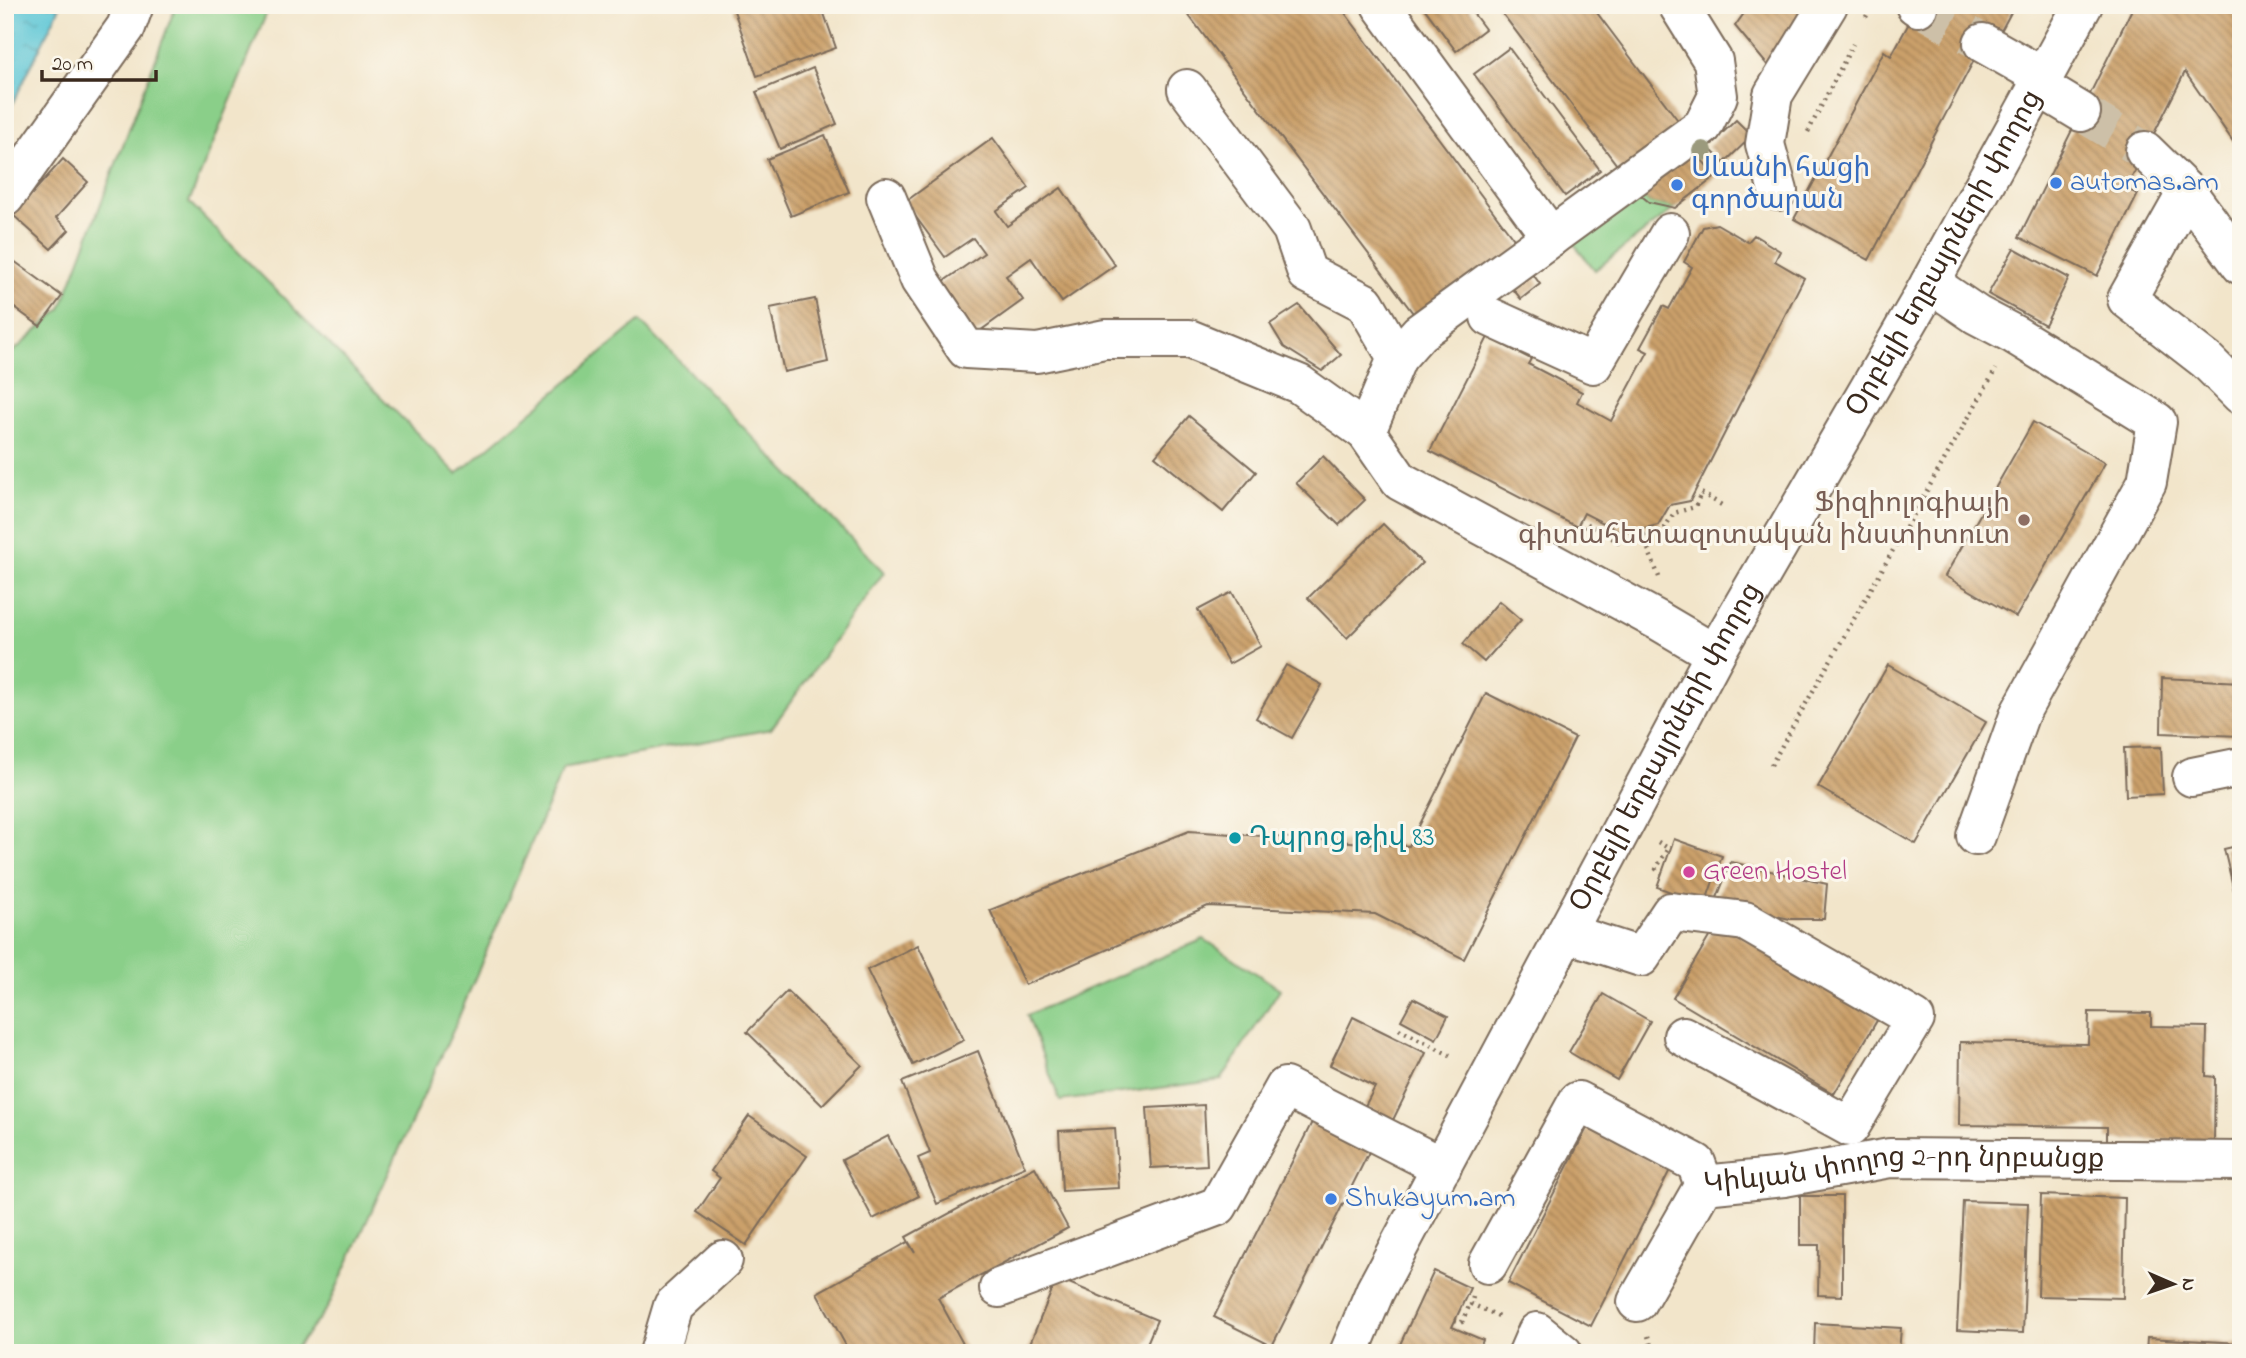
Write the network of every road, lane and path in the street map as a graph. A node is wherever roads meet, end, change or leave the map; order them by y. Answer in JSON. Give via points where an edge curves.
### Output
{"nodes":[{"id":1,"x":134,"y":5,"type":"edge"},
{"id":2,"x":1381,"y":5,"type":"edge"},
{"id":3,"x":1678,"y":5,"type":"edge"},
{"id":4,"x":1828,"y":5,"type":"edge"},
{"id":5,"x":2083,"y":5,"type":"edge"},
{"id":6,"x":1858,"y":33,"type":"dead end"},
{"id":7,"x":1983,"y":43,"type":"tunnel mouth"},
{"id":8,"x":2040,"y":81,"type":"junction"},
{"id":9,"x":1187,"y":89,"type":"dead end"},
{"id":10,"x":2081,"y":112,"type":"tunnel mouth"},
{"id":11,"x":2145,"y":151,"type":"tunnel mouth"},
{"id":12,"x":1778,"y":191,"type":"joint"},
{"id":13,"x":2187,"y":192,"type":"junction"},
{"id":14,"x":5,"y":197,"type":"edge"},
{"id":15,"x":886,"y":197,"type":"dead end"},
{"id":16,"x":1670,"y":233,"type":"dead end"},
{"id":17,"x":1551,"y":237,"type":"junction"},
{"id":18,"x":2241,"y":265,"type":"edge"},
{"id":19,"x":1930,"y":283,"type":"junction"},
{"id":20,"x":1490,"y":317,"type":"dead end"},
{"id":21,"x":2015,"y":335,"type":"junction"},
{"id":22,"x":1397,"y":358,"type":"junction"},
{"id":23,"x":2241,"y":395,"type":"edge"},
{"id":24,"x":1366,"y":432,"type":"junction"},
{"id":25,"x":1726,"y":507,"type":"dead end"},
{"id":26,"x":1643,"y":536,"type":"junction"},
{"id":27,"x":1578,"y":538,"type":"dead end"},
{"id":28,"x":1646,"y":546,"type":"dead end"},
{"id":29,"x":1715,"y":654,"type":"junction"},
{"id":30,"x":1771,"y":765,"type":"dead end"},
{"id":31,"x":2241,"y":768,"type":"edge"},
{"id":32,"x":2192,"y":777,"type":"dead end"},
{"id":33,"x":1976,"y":836,"type":"dead end"},
{"id":34,"x":1657,"y":841,"type":"dead end"},
{"id":35,"x":1662,"y":873,"type":"dead end"},
{"id":36,"x":1567,"y":933,"type":"junction"},
{"id":37,"x":1399,"y":1029,"type":"dead end"},
{"id":38,"x":1683,"y":1036,"type":"dead end"},
{"id":39,"x":1450,"y":1055,"type":"dead end"},
{"id":40,"x":2241,"y":1161,"type":"edge"},
{"id":41,"x":1442,"y":1167,"type":"junction"},
{"id":42,"x":1704,"y":1185,"type":"junction"},
{"id":43,"x":723,"y":1260,"type":"dead end"},
{"id":44,"x":1488,"y":1264,"type":"joint"},
{"id":45,"x":999,"y":1288,"type":"dead end"},
{"id":46,"x":1637,"y":1302,"type":"dead end"},
{"id":47,"x":1471,"y":1304,"type":"junction"},
{"id":48,"x":1455,"y":1320,"type":"dead end"},
{"id":49,"x":1543,"y":1346,"type":"edge"},
{"id":50,"x":659,"y":1353,"type":"edge"},
{"id":51,"x":1349,"y":1353,"type":"edge"}],
"edges":[{"from":1,"to":14,"type":"street","via":[[126,27]]},
{"from":2,"to":17,"type":"street"},
{"from":3,"to":17,"type":"street","via":[[1713,61],[1718,96],[1703,126]]},
{"from":4,"to":12,"type":"street","via":[[1773,95],[1765,144]]},
{"from":5,"to":8,"type":"street","name":"Օրբելի եղբայրների փողոց"},
{"from":6,"to":12,"type":"path"},
{"from":7,"to":8,"type":"street"},
{"from":8,"to":10,"type":"street"},
{"from":8,"to":19,"type":"street","name":"Օրբելի եղբայրների փողոց"},
{"from":9,"to":22,"type":"street","via":[[1292,229],[1307,273],[1365,303]]},
{"from":11,"to":13,"type":"street"},
{"from":13,"to":18,"type":"street"},
{"from":13,"to":23,"type":"street","via":[[2127,299],[2207,361]]},
{"from":15,"to":24,"type":"street","via":[[920,280],[966,349],[1037,353],[1105,339],[1189,339],[1299,384]]},
{"from":16,"to":20,"type":"street","via":[[1593,364]]},
{"from":17,"to":22,"type":"street","via":[[1419,333]]},
{"from":19,"to":21,"type":"street"},
{"from":19,"to":29,"type":"street","name":"Օրբելի եղբայրների փողոց"},
{"from":21,"to":30,"type":"path"},
{"from":21,"to":33,"type":"street","via":[[2157,422],[2147,482],[2020,713]]},
{"from":22,"to":24,"type":"street"},
{"from":24,"to":29,"type":"street","via":[[1401,481]]},
{"from":25,"to":26,"type":"path","via":[[1701,493],[1695,507],[1674,513],[1663,530]]},
{"from":26,"to":27,"type":"path","via":[[1619,542],[1586,523]]},
{"from":26,"to":28,"type":"path"},
{"from":29,"to":36,"type":"street","name":"Օրբելի եղբայրների փողոց"},
{"from":31,"to":32,"type":"street"},
{"from":34,"to":35,"type":"path","via":[[1668,848],[1656,869]]},
{"from":36,"to":38,"type":"street","via":[[1641,957],[1671,912],[1745,921],[1915,1019],[1850,1127]]},
{"from":36,"to":41,"type":"street","name":"Օրբելի եղբայրների փողոց"},
{"from":37,"to":39,"type":"path"},
{"from":40,"to":42,"type":"street","name":"Կիևյան փողոց 2-րդ նրբանցք","via":[[1890,1157],[1784,1177]]},
{"from":41,"to":45,"type":"street","via":[[1285,1087],[1219,1206]]},
{"from":41,"to":51,"type":"street","name":"Օրբելի եղբայրների փողոց","via":[[1375,1291]]},
{"from":42,"to":44,"type":"street","via":[[1696,1163],[1578,1101]]},
{"from":42,"to":46,"type":"street","name":"Կիևյան փողոց 2-րդ նրբանցք"},
{"from":43,"to":50,"type":"street","via":[[673,1306]]},
{"from":44,"to":47,"type":"path"},
{"from":47,"to":48,"type":"path","via":[[1462,1322]]},
{"from":47,"to":49,"type":"path"}]}
